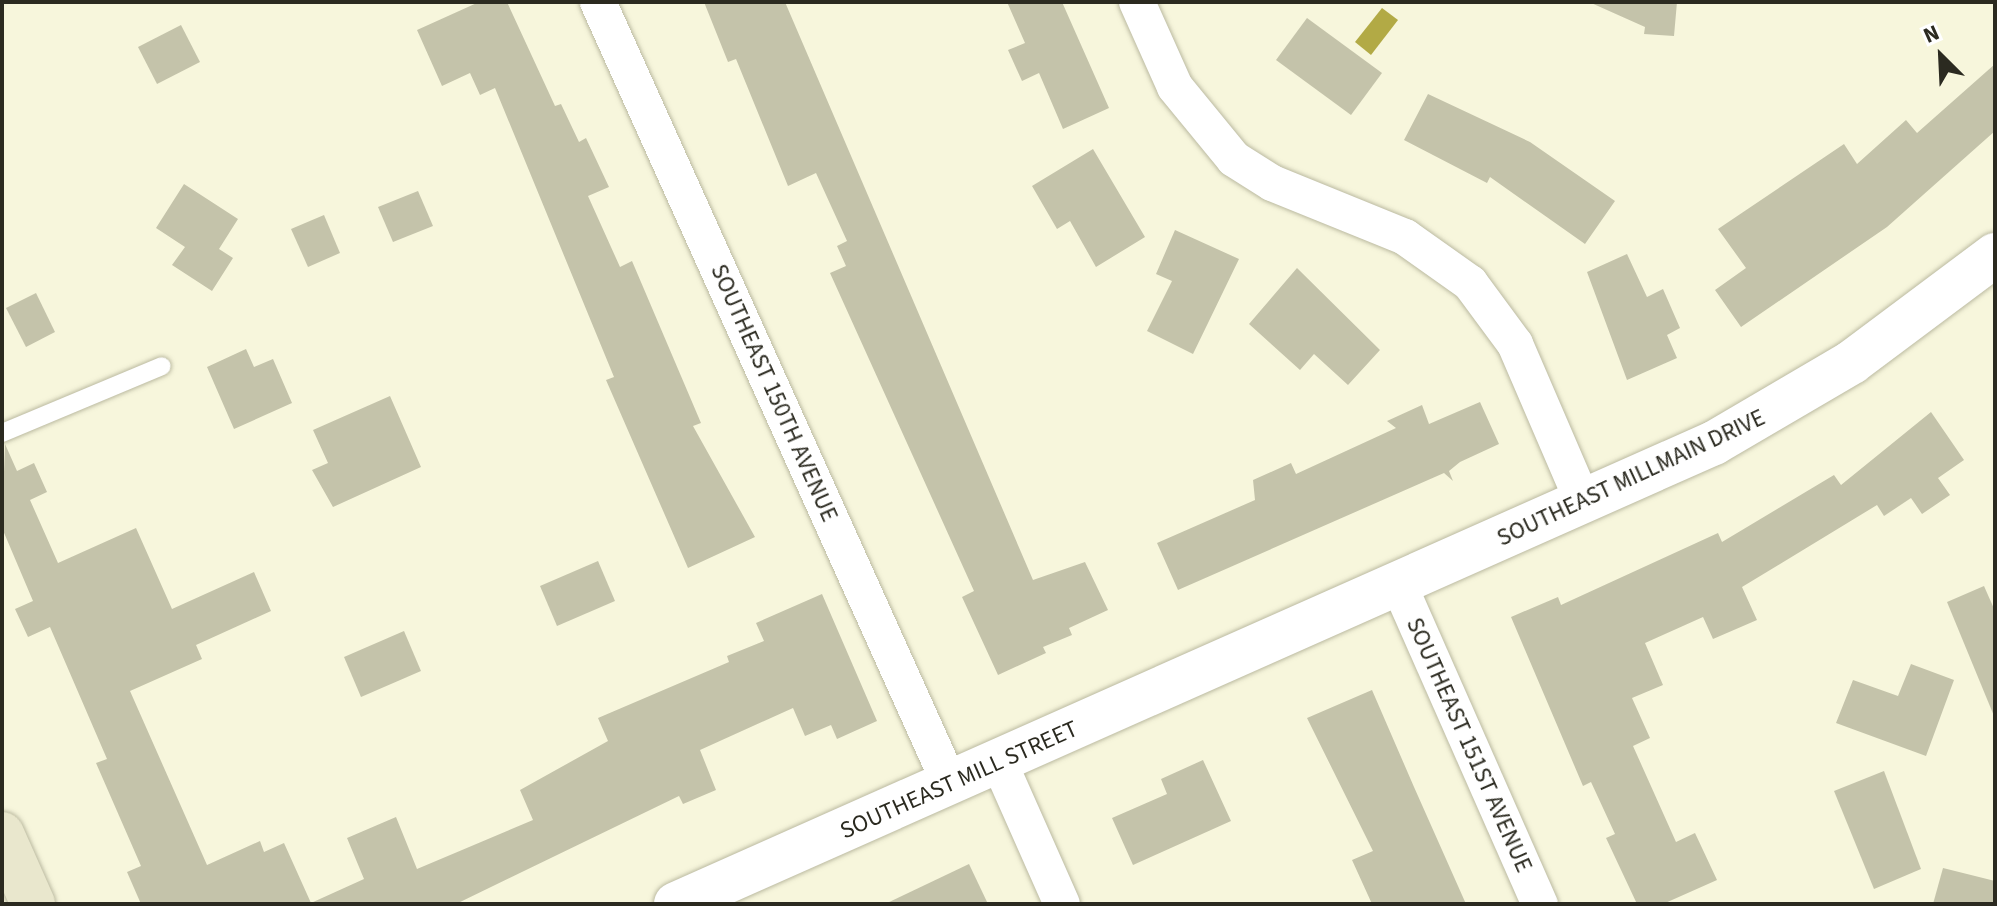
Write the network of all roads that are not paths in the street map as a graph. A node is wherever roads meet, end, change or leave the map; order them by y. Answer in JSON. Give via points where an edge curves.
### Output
{"nodes":[{"id":1,"x":598,"y":2,"type":"edge"},
{"id":2,"x":1137,"y":2,"type":"edge"},
{"id":3,"x":1995,"y":255,"type":"edge"},
{"id":4,"x":162,"y":366,"type":"dead end"},
{"id":5,"x":2,"y":433,"type":"edge"},
{"id":6,"x":1584,"y":504,"type":"junction"},
{"id":7,"x":1399,"y":585,"type":"junction"},
{"id":8,"x":1241,"y":656,"type":"joint"},
{"id":9,"x":999,"y":762,"type":"junction"},
{"id":10,"x":950,"y":784,"type":"junction"},
{"id":11,"x":2,"y":834,"type":"edge"},
{"id":12,"x":33,"y":904,"type":"edge"},
{"id":13,"x":676,"y":904,"type":"edge"},
{"id":14,"x":1062,"y":904,"type":"edge"},
{"id":15,"x":1540,"y":904,"type":"edge"}],
"edges":[{"from":1,"to":10,"type":"street","name":"SOUTHEAST 150TH AVENUE"},
{"from":2,"to":6,"type":"street","via":[[1175,87],[1234,159],[1272,183],[1405,237],[1470,283],[1515,344]]},
{"from":3,"to":6,"type":"street","name":"SOUTHEAST MILLMAIN DRIVE","via":[[1787,403]]},
{"from":4,"to":5,"type":"lane"},
{"from":6,"to":7,"type":"street","name":"SOUTHEAST MILLMAIN DRIVE"},
{"from":7,"to":8,"type":"street","name":"SOUTHEAST MILLMAIN DRIVE"},
{"from":7,"to":15,"type":"street","name":"SOUTHEAST 151ST AVENUE"},
{"from":8,"to":9,"type":"street","name":"SOUTHEAST MILL STREET"},
{"from":9,"to":10,"type":"street","name":"SOUTHEAST MILL STREET"},
{"from":9,"to":14,"type":"street"},
{"from":10,"to":13,"type":"street","name":"SOUTHEAST MILL STREET"},
{"from":11,"to":12,"type":"main road"}]}
